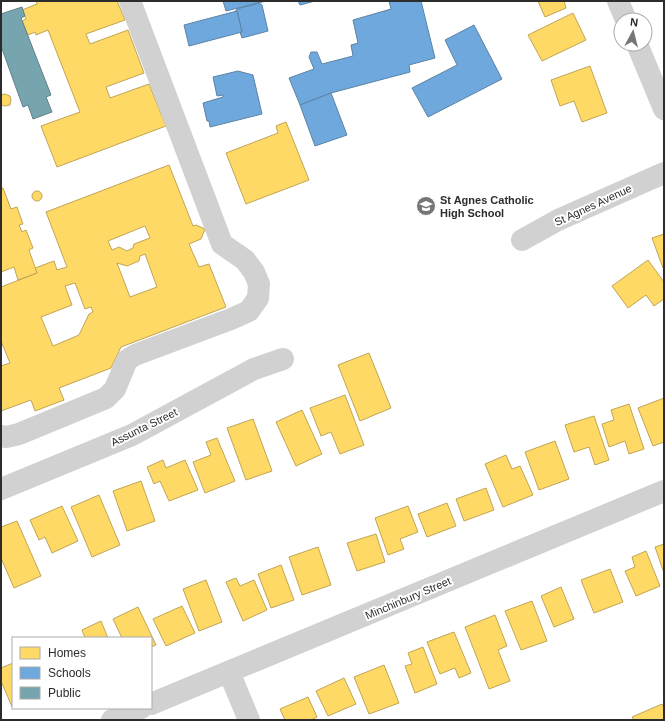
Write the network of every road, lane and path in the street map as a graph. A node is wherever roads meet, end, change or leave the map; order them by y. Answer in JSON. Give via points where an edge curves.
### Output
{"nodes":[{"id":1,"x":130,"y":1,"type":"edge"},
{"id":2,"x":618,"y":1,"type":"edge"},
{"id":3,"x":623,"y":12,"type":"edge"},
{"id":4,"x":639,"y":52,"type":"edge"},
{"id":5,"x":664,"y":109,"type":"edge"},
{"id":6,"x":664,"y":173,"type":"edge"},
{"id":7,"x":522,"y":240,"type":"dead end"},
{"id":8,"x":283,"y":359,"type":"dead end"},
{"id":9,"x":1,"y":436,"type":"edge"},
{"id":10,"x":1,"y":489,"type":"edge"},
{"id":11,"x":664,"y":491,"type":"edge"},
{"id":12,"x":229,"y":672,"type":"junction"},
{"id":13,"x":152,"y":704,"type":"edge"},
{"id":14,"x":139,"y":709,"type":"edge"},
{"id":15,"x":112,"y":720,"type":"edge"},
{"id":16,"x":249,"y":720,"type":"edge"}],
"edges":[{"from":1,"to":9,"type":"street","via":[[222,244],[245,260],[254,272],[259,284],[258,298],[249,311],[127,360],[115,389],[106,398],[19,434]]},
{"from":2,"to":3,"type":"street"},
{"from":4,"to":5,"type":"street"},
{"from":6,"to":7,"type":"street","name":"St Agnes Avenue","via":[[558,220]]},
{"from":8,"to":10,"type":"street","name":"Assunta Street","via":[[254,369],[132,435]]},
{"from":11,"to":12,"type":"street","name":"Minchinbury Street"},
{"from":12,"to":13,"type":"street","name":"Minchinbury Street"},
{"from":12,"to":16,"type":"street"},
{"from":14,"to":15,"type":"street"}]}
